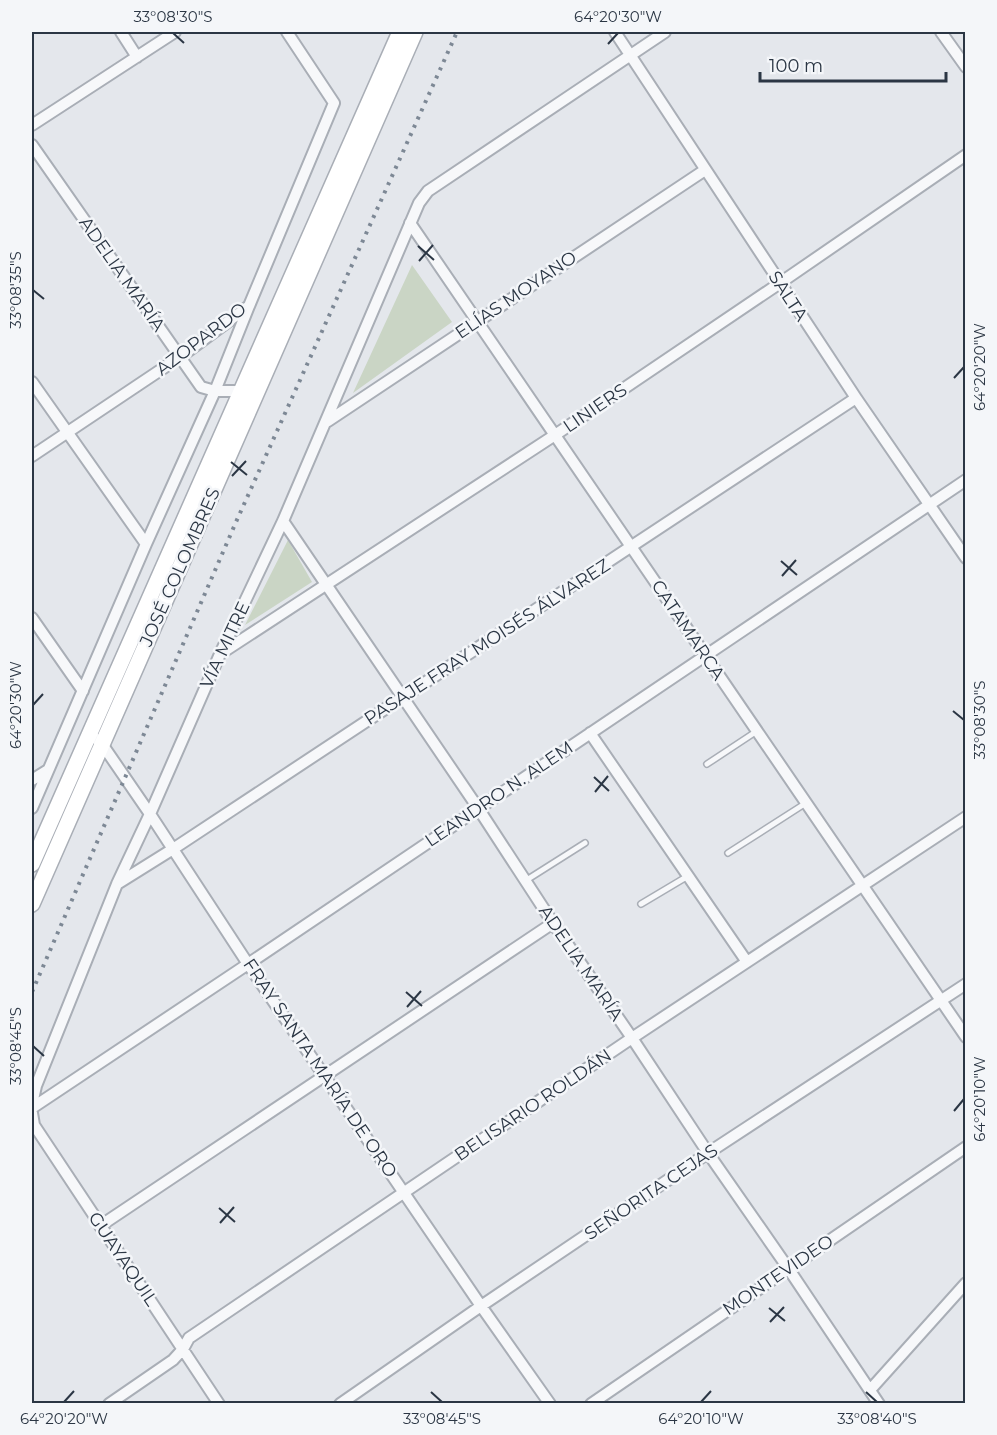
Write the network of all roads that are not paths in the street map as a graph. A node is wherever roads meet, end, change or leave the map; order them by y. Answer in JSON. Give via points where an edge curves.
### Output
{"nodes":[{"id":1,"x":121,"y":32,"type":"edge"},
{"id":2,"x":175,"y":32,"type":"edge"},
{"id":3,"x":287,"y":32,"type":"edge"},
{"id":4,"x":400,"y":32,"type":"edge"},
{"id":5,"x":415,"y":32,"type":"edge"},
{"id":6,"x":615,"y":32,"type":"edge"},
{"id":7,"x":665,"y":32,"type":"edge"},
{"id":8,"x":941,"y":32,"type":"edge"},
{"id":9,"x":630,"y":56,"type":"junction"},
{"id":10,"x":137,"y":57,"type":"junction"},
{"id":11,"x":966,"y":67,"type":"edge"},
{"id":12,"x":32,"y":125,"type":"edge"},
{"id":13,"x":32,"y":145,"type":"edge"},
{"id":14,"x":966,"y":155,"type":"edge"},
{"id":15,"x":705,"y":170,"type":"junction"},
{"id":16,"x":410,"y":223,"type":"junction"},
{"id":17,"x":780,"y":284,"type":"junction"},
{"id":18,"x":249,"y":306,"type":"junction"},
{"id":19,"x":478,"y":321,"type":"junction"},
{"id":20,"x":180,"y":357,"type":"junction"},
{"id":21,"x":32,"y":382,"type":"edge"},
{"id":22,"x":215,"y":391,"type":"junction"},
{"id":23,"x":240,"y":391,"type":"junction"},
{"id":24,"x":255,"y":397,"type":"junction"},
{"id":25,"x":856,"y":398,"type":"junction"},
{"id":26,"x":327,"y":421,"type":"junction"},
{"id":27,"x":66,"y":432,"type":"junction"},
{"id":28,"x":555,"y":435,"type":"junction"},
{"id":29,"x":32,"y":456,"type":"edge"},
{"id":30,"x":966,"y":480,"type":"edge"},
{"id":31,"x":928,"y":505,"type":"junction"},
{"id":32,"x":284,"y":521,"type":"junction"},
{"id":33,"x":146,"y":544,"type":"junction"},
{"id":34,"x":631,"y":546,"type":"junction"},
{"id":35,"x":966,"y":558,"type":"edge"},
{"id":36,"x":327,"y":584,"type":"junction"},
{"id":37,"x":32,"y":618,"type":"edge"},
{"id":38,"x":220,"y":654,"type":"junction"},
{"id":39,"x":706,"y":656,"type":"junction"},
{"id":40,"x":82,"y":691,"type":"junction"},
{"id":41,"x":402,"y":697,"type":"junction"},
{"id":42,"x":757,"y":731,"type":"junction"},
{"id":43,"x":89,"y":733,"type":"junction"},
{"id":44,"x":590,"y":733,"type":"junction"},
{"id":45,"x":102,"y":744,"type":"junction"},
{"id":46,"x":707,"y":764,"type":"dead end"},
{"id":47,"x":48,"y":770,"type":"junction"},
{"id":48,"x":32,"y":780,"type":"edge"},
{"id":49,"x":806,"y":803,"type":"junction"},
{"id":50,"x":32,"y":808,"type":"edge"},
{"id":51,"x":478,"y":808,"type":"junction"},
{"id":52,"x":150,"y":814,"type":"junction"},
{"id":53,"x":966,"y":817,"type":"edge"},
{"id":54,"x":585,"y":843,"type":"dead end"},
{"id":55,"x":173,"y":849,"type":"junction"},
{"id":56,"x":728,"y":853,"type":"dead end"},
{"id":57,"x":32,"y":864,"type":"edge"},
{"id":58,"x":688,"y":876,"type":"junction"},
{"id":59,"x":525,"y":881,"type":"junction"},
{"id":60,"x":117,"y":884,"type":"junction"},
{"id":61,"x":862,"y":886,"type":"junction"},
{"id":62,"x":32,"y":904,"type":"edge"},
{"id":63,"x":641,"y":904,"type":"dead end"},
{"id":64,"x":553,"y":923,"type":"junction"},
{"id":65,"x":747,"y":962,"type":"junction"},
{"id":66,"x":248,"y":964,"type":"junction"},
{"id":67,"x":966,"y":984,"type":"edge"},
{"id":68,"x":941,"y":1001,"type":"junction"},
{"id":69,"x":966,"y":1037,"type":"edge"},
{"id":70,"x":632,"y":1038,"type":"junction"},
{"id":71,"x":325,"y":1077,"type":"junction"},
{"id":72,"x":32,"y":1106,"type":"edge"},
{"id":73,"x":32,"y":1113,"type":"edge"},
{"id":74,"x":966,"y":1147,"type":"edge"},
{"id":75,"x":708,"y":1154,"type":"junction"},
{"id":76,"x":405,"y":1192,"type":"junction"},
{"id":77,"x":100,"y":1226,"type":"junction"},
{"id":78,"x":788,"y":1268,"type":"junction"},
{"id":79,"x":966,"y":1283,"type":"edge"},
{"id":80,"x":481,"y":1306,"type":"junction"},
{"id":81,"x":183,"y":1349,"type":"junction"},
{"id":82,"x":870,"y":1390,"type":"junction"},
{"id":83,"x":108,"y":1404,"type":"edge"},
{"id":84,"x":219,"y":1404,"type":"edge"},
{"id":85,"x":340,"y":1404,"type":"edge"},
{"id":86,"x":550,"y":1404,"type":"edge"},
{"id":87,"x":591,"y":1404,"type":"edge"},
{"id":88,"x":879,"y":1404,"type":"edge"}],
"edges":[{"from":1,"to":10,"type":"street"},
{"from":2,"to":10,"type":"street"},
{"from":3,"to":18,"type":"street","name":"AZOPARDO","via":[[334,103]]},
{"from":4,"to":23,"type":"main road","name":"JOSÉ COLOMBRES"},
{"from":5,"to":24,"type":"main road","name":"JOSÉ COLOMBRES"},
{"from":6,"to":9,"type":"street","name":"SALTA"},
{"from":7,"to":9,"type":"street"},
{"from":8,"to":11,"type":"street"},
{"from":9,"to":15,"type":"street","name":"SALTA"},
{"from":9,"to":16,"type":"street","name":"VÍA MITRE","via":[[428,191]]},
{"from":10,"to":12,"type":"street"},
{"from":13,"to":20,"type":"street","name":"ADELIA MARÍA"},
{"from":14,"to":17,"type":"street","name":"LINIERS"},
{"from":15,"to":17,"type":"street","name":"SALTA"},
{"from":15,"to":19,"type":"street","name":"ELÍAS MOYANO"},
{"from":16,"to":19,"type":"street","name":"CATAMARCA"},
{"from":16,"to":26,"type":"street","name":"VÍA MITRE"},
{"from":17,"to":25,"type":"street","name":"SALTA"},
{"from":17,"to":28,"type":"street","name":"LINIERS"},
{"from":18,"to":20,"type":"street","name":"AZOPARDO"},
{"from":18,"to":22,"type":"street"},
{"from":19,"to":26,"type":"street","name":"ELÍAS MOYANO"},
{"from":19,"to":28,"type":"street","name":"CATAMARCA"},
{"from":20,"to":22,"type":"street","name":"ADELIA MARÍA","via":[[201,387]]},
{"from":20,"to":27,"type":"street","name":"AZOPARDO"},
{"from":21,"to":27,"type":"street"},
{"from":22,"to":23,"type":"street"},
{"from":22,"to":33,"type":"street"},
{"from":23,"to":24,"type":"street"},
{"from":23,"to":43,"type":"main road","name":"JOSÉ COLOMBRES"},
{"from":24,"to":45,"type":"main road","name":"JOSÉ COLOMBRES"},
{"from":25,"to":31,"type":"street","name":"SALTA"},
{"from":25,"to":34,"type":"street","name":"PASAJE FRAY MOISÉS ÁLVAREZ"},
{"from":26,"to":32,"type":"street","name":"VÍA MITRE"},
{"from":27,"to":29,"type":"street","name":"AZOPARDO"},
{"from":27,"to":33,"type":"street"},
{"from":28,"to":34,"type":"street","name":"CATAMARCA"},
{"from":28,"to":36,"type":"street","name":"LINIERS"},
{"from":30,"to":31,"type":"street","name":"LEANDRO N. ALEM"},
{"from":31,"to":35,"type":"street","name":"SALTA"},
{"from":31,"to":39,"type":"street","name":"LEANDRO N. ALEM"},
{"from":32,"to":36,"type":"street","name":"ADELIA MARÍA"},
{"from":32,"to":38,"type":"street","name":"VÍA MITRE"},
{"from":33,"to":40,"type":"street"},
{"from":34,"to":39,"type":"street","name":"CATAMARCA"},
{"from":34,"to":41,"type":"street","name":"PASAJE FRAY MOISÉS ÁLVAREZ"},
{"from":36,"to":38,"type":"street","name":"LINIERS"},
{"from":36,"to":41,"type":"street","name":"ADELIA MARÍA"},
{"from":37,"to":40,"type":"street"},
{"from":38,"to":52,"type":"street","name":"VÍA MITRE"},
{"from":39,"to":42,"type":"street","name":"CATAMARCA"},
{"from":39,"to":44,"type":"street","name":"LEANDRO N. ALEM"},
{"from":40,"to":47,"type":"street"},
{"from":41,"to":51,"type":"street","name":"ADELIA MARÍA"},
{"from":41,"to":55,"type":"street","name":"PASAJE FRAY MOISÉS ÁLVAREZ"},
{"from":42,"to":46,"type":"lane"},
{"from":42,"to":49,"type":"street","name":"CATAMARCA"},
{"from":43,"to":45,"type":"street","name":"FRAY SANTA MARÍA DE ORO"},
{"from":43,"to":57,"type":"main road","name":"JOSÉ COLOMBRES"},
{"from":44,"to":51,"type":"street","name":"LEANDRO N. ALEM"},
{"from":44,"to":58,"type":"street"},
{"from":45,"to":52,"type":"street","name":"FRAY SANTA MARÍA DE ORO"},
{"from":45,"to":62,"type":"main road","name":"JOSÉ COLOMBRES"},
{"from":47,"to":48,"type":"street"},
{"from":47,"to":50,"type":"street"},
{"from":49,"to":56,"type":"lane"},
{"from":49,"to":61,"type":"street","name":"CATAMARCA"},
{"from":51,"to":59,"type":"street","name":"ADELIA MARÍA"},
{"from":51,"to":66,"type":"street","name":"LEANDRO N. ALEM"},
{"from":52,"to":55,"type":"street","name":"FRAY SANTA MARÍA DE ORO"},
{"from":52,"to":60,"type":"street","name":"VÍA MITRE"},
{"from":53,"to":61,"type":"street","name":"BELISARIO ROLDÁN"},
{"from":54,"to":59,"type":"lane"},
{"from":55,"to":60,"type":"street","name":"PASAJE FRAY MOISÉS ÁLVAREZ"},
{"from":55,"to":66,"type":"street","name":"FRAY SANTA MARÍA DE ORO"},
{"from":58,"to":63,"type":"lane"},
{"from":58,"to":65,"type":"street"},
{"from":59,"to":64,"type":"street","name":"ADELIA MARÍA"},
{"from":60,"to":72,"type":"street","name":"VÍA MITRE","via":[[36,1086]]},
{"from":61,"to":65,"type":"street","name":"BELISARIO ROLDÁN"},
{"from":61,"to":68,"type":"street","name":"CATAMARCA"},
{"from":64,"to":70,"type":"street","name":"ADELIA MARÍA"},
{"from":64,"to":71,"type":"street"},
{"from":65,"to":70,"type":"street","name":"BELISARIO ROLDÁN"},
{"from":66,"to":71,"type":"street","name":"FRAY SANTA MARÍA DE ORO"},
{"from":66,"to":72,"type":"street","name":"LEANDRO N. ALEM"},
{"from":67,"to":68,"type":"street","name":"SEÑORITA CEJAS"},
{"from":68,"to":69,"type":"street","name":"CATAMARCA"},
{"from":68,"to":75,"type":"street","name":"SEÑORITA CEJAS"},
{"from":70,"to":75,"type":"street","name":"ADELIA MARÍA"},
{"from":70,"to":76,"type":"street","name":"BELISARIO ROLDÁN"},
{"from":71,"to":76,"type":"street","name":"FRAY SANTA MARÍA DE ORO"},
{"from":71,"to":77,"type":"street"},
{"from":73,"to":77,"type":"street","name":"GUAYAQUIL","via":[[34,1125]]},
{"from":74,"to":78,"type":"street","name":"MONTEVIDEO"},
{"from":75,"to":78,"type":"street","name":"ADELIA MARÍA"},
{"from":75,"to":80,"type":"street","name":"SEÑORITA CEJAS"},
{"from":76,"to":80,"type":"street","name":"FRAY SANTA MARÍA DE ORO"},
{"from":76,"to":81,"type":"street","name":"BELISARIO ROLDÁN","via":[[189,1338]]},
{"from":77,"to":81,"type":"street","name":"GUAYAQUIL"},
{"from":78,"to":82,"type":"street","name":"ADELIA MARÍA"},
{"from":78,"to":87,"type":"street","name":"MONTEVIDEO"},
{"from":79,"to":82,"type":"street"},
{"from":80,"to":85,"type":"street","name":"SEÑORITA CEJAS"},
{"from":80,"to":86,"type":"street","name":"FRAY SANTA MARÍA DE ORO"},
{"from":81,"to":83,"type":"street","name":"BELISARIO ROLDÁN"},
{"from":81,"to":84,"type":"street","name":"GUAYAQUIL"},
{"from":82,"to":88,"type":"street","name":"ADELIA MARÍA"}]}
